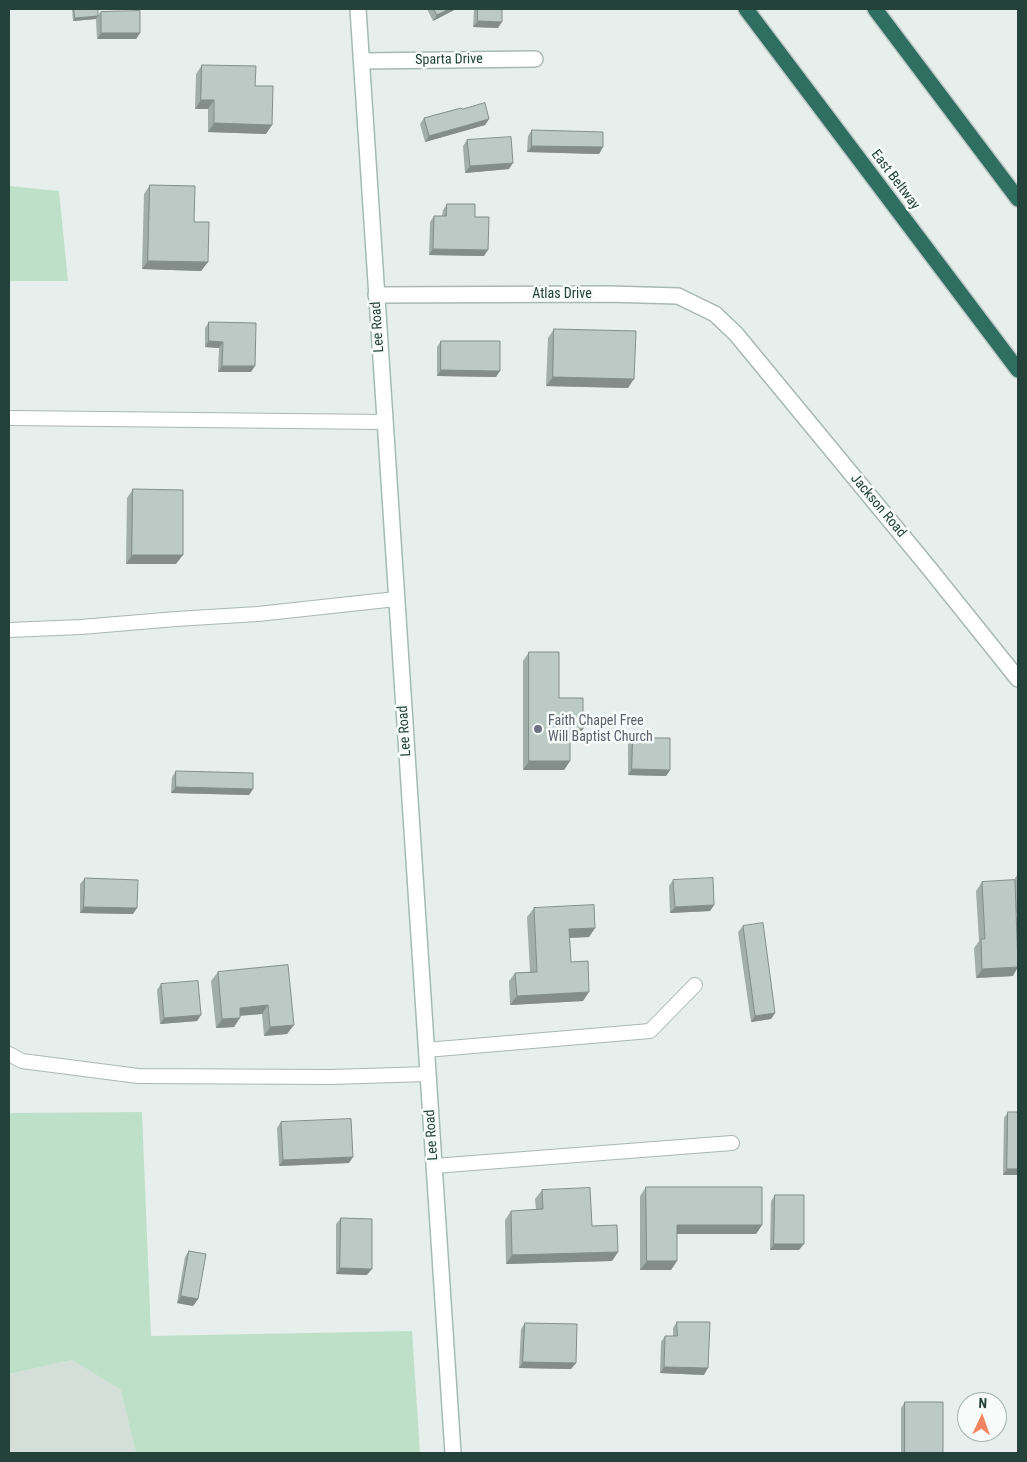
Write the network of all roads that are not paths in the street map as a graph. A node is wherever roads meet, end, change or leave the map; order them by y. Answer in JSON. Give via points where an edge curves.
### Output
{"nodes":[{"id":1,"x":358,"y":9,"type":"edge"},
{"id":2,"x":746,"y":9,"type":"edge"},
{"id":3,"x":875,"y":9,"type":"edge"},
{"id":4,"x":535,"y":59,"type":"dead end"},
{"id":5,"x":362,"y":61,"type":"junction"},
{"id":6,"x":1018,"y":199,"type":"edge"},
{"id":7,"x":376,"y":294,"type":"junction"},
{"id":8,"x":736,"y":334,"type":"joint"},
{"id":9,"x":1018,"y":370,"type":"edge"},
{"id":10,"x":9,"y":418,"type":"edge"},
{"id":11,"x":384,"y":422,"type":"junction"},
{"id":12,"x":396,"y":599,"type":"junction"},
{"id":13,"x":9,"y":630,"type":"edge"},
{"id":14,"x":1018,"y":679,"type":"edge"},
{"id":15,"x":695,"y":985,"type":"dead end"},
{"id":16,"x":426,"y":1050,"type":"junction"},
{"id":17,"x":9,"y":1054,"type":"edge"},
{"id":18,"x":428,"y":1074,"type":"junction"},
{"id":19,"x":732,"y":1143,"type":"dead end"},
{"id":20,"x":434,"y":1166,"type":"junction"},
{"id":21,"x":453,"y":1453,"type":"edge"}],
"edges":[{"from":1,"to":5,"type":"street","name":"Lee Road"},
{"from":2,"to":9,"type":"highway","name":"East Beltway"},
{"from":3,"to":6,"type":"highway"},
{"from":4,"to":5,"type":"street","name":"Sparta Drive"},
{"from":5,"to":7,"type":"street","name":"Lee Road"},
{"from":7,"to":8,"type":"street","name":"Atlas Drive","via":[[678,296],[715,314]]},
{"from":7,"to":11,"type":"street","name":"Lee Road"},
{"from":8,"to":14,"type":"street","name":"Jackson Road"},
{"from":10,"to":11,"type":"lane"},
{"from":11,"to":12,"type":"street","name":"Lee Road"},
{"from":12,"to":13,"type":"lane","via":[[258,614]]},
{"from":12,"to":16,"type":"street","name":"Lee Road"},
{"from":15,"to":16,"type":"lane","via":[[650,1031]]},
{"from":16,"to":18,"type":"street","name":"Lee Road"},
{"from":17,"to":18,"type":"lane","via":[[22,1061],[138,1076]]},
{"from":18,"to":20,"type":"street","name":"Lee Road"},
{"from":19,"to":20,"type":"lane"},
{"from":20,"to":21,"type":"street","name":"Lee Road"}]}
